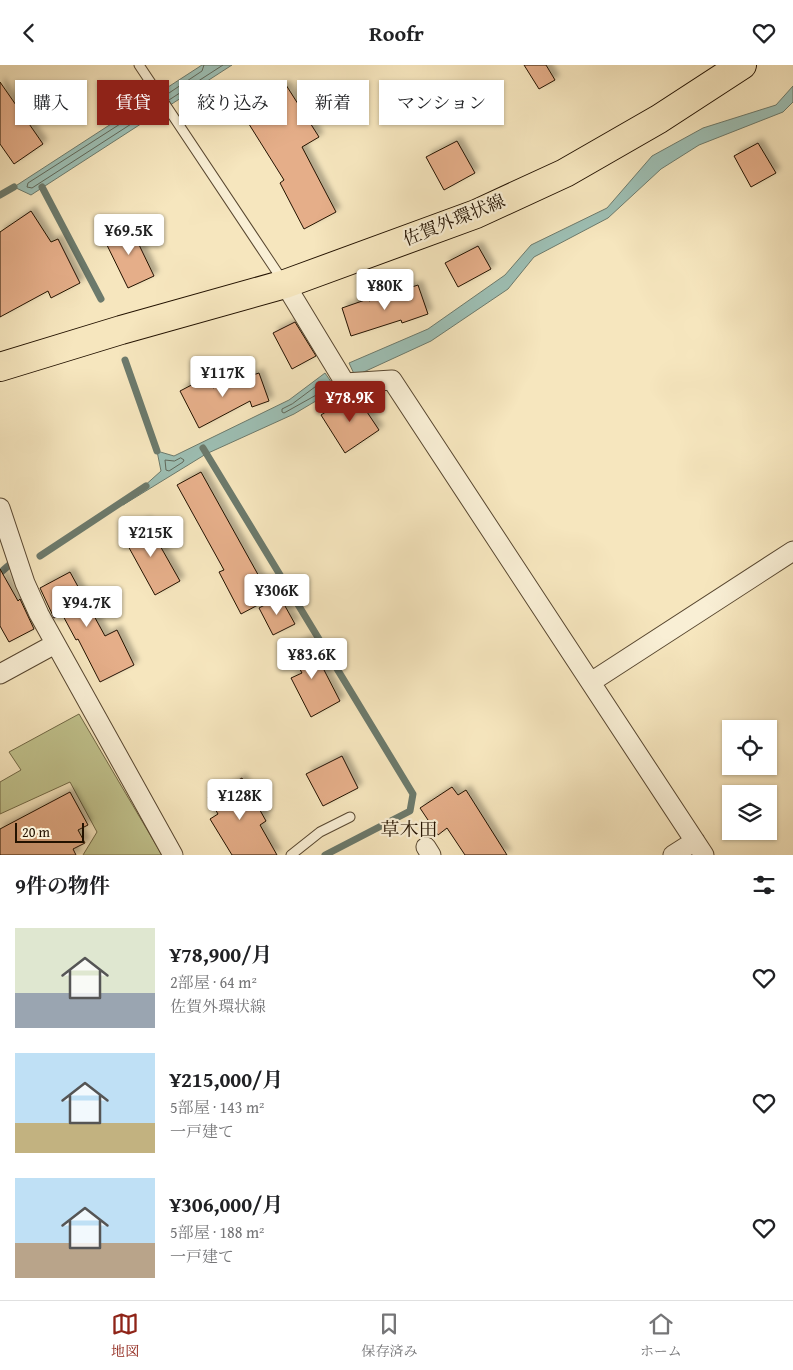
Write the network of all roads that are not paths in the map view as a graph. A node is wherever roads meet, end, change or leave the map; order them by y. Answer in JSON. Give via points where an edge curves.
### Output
{"nodes":[{"id":1,"x":139,"y":65,"type":"edge"},
{"id":2,"x":742,"y":65,"type":"edge"},
{"id":3,"x":285,"y":284,"type":"junction"},
{"id":4,"x":0,"y":367,"type":"edge"},
{"id":5,"x":0,"y":509,"type":"edge"},
{"id":6,"x":793,"y":551,"type":"edge"},
{"id":7,"x":55,"y":644,"type":"junction"},
{"id":8,"x":0,"y":675,"type":"edge"},
{"id":9,"x":591,"y":682,"type":"junction"},
{"id":10,"x":350,"y":817,"type":"dead end"},
{"id":11,"x":699,"y":848,"type":"edge"},
{"id":12,"x":172,"y":855,"type":"edge"},
{"id":13,"x":291,"y":855,"type":"edge"},
{"id":14,"x":673,"y":855,"type":"edge"}],
"edges":[{"from":1,"to":3,"type":"lane"},
{"from":2,"to":3,"type":"main road","name":"佐賀外環状線","via":[[659,119],[565,173],[476,213]]},
{"from":3,"to":4,"type":"main road","name":"佐賀外環状線"},
{"from":3,"to":9,"type":"street","via":[[345,383],[392,379]]},
{"from":5,"to":7,"type":"street","via":[[25,583]]},
{"from":6,"to":9,"type":"street"},
{"from":7,"to":8,"type":"street"},
{"from":7,"to":12,"type":"street"},
{"from":9,"to":11,"type":"street"},
{"from":10,"to":13,"type":"lane","via":[[320,832]]},
{"from":11,"to":14,"type":"street"}]}
